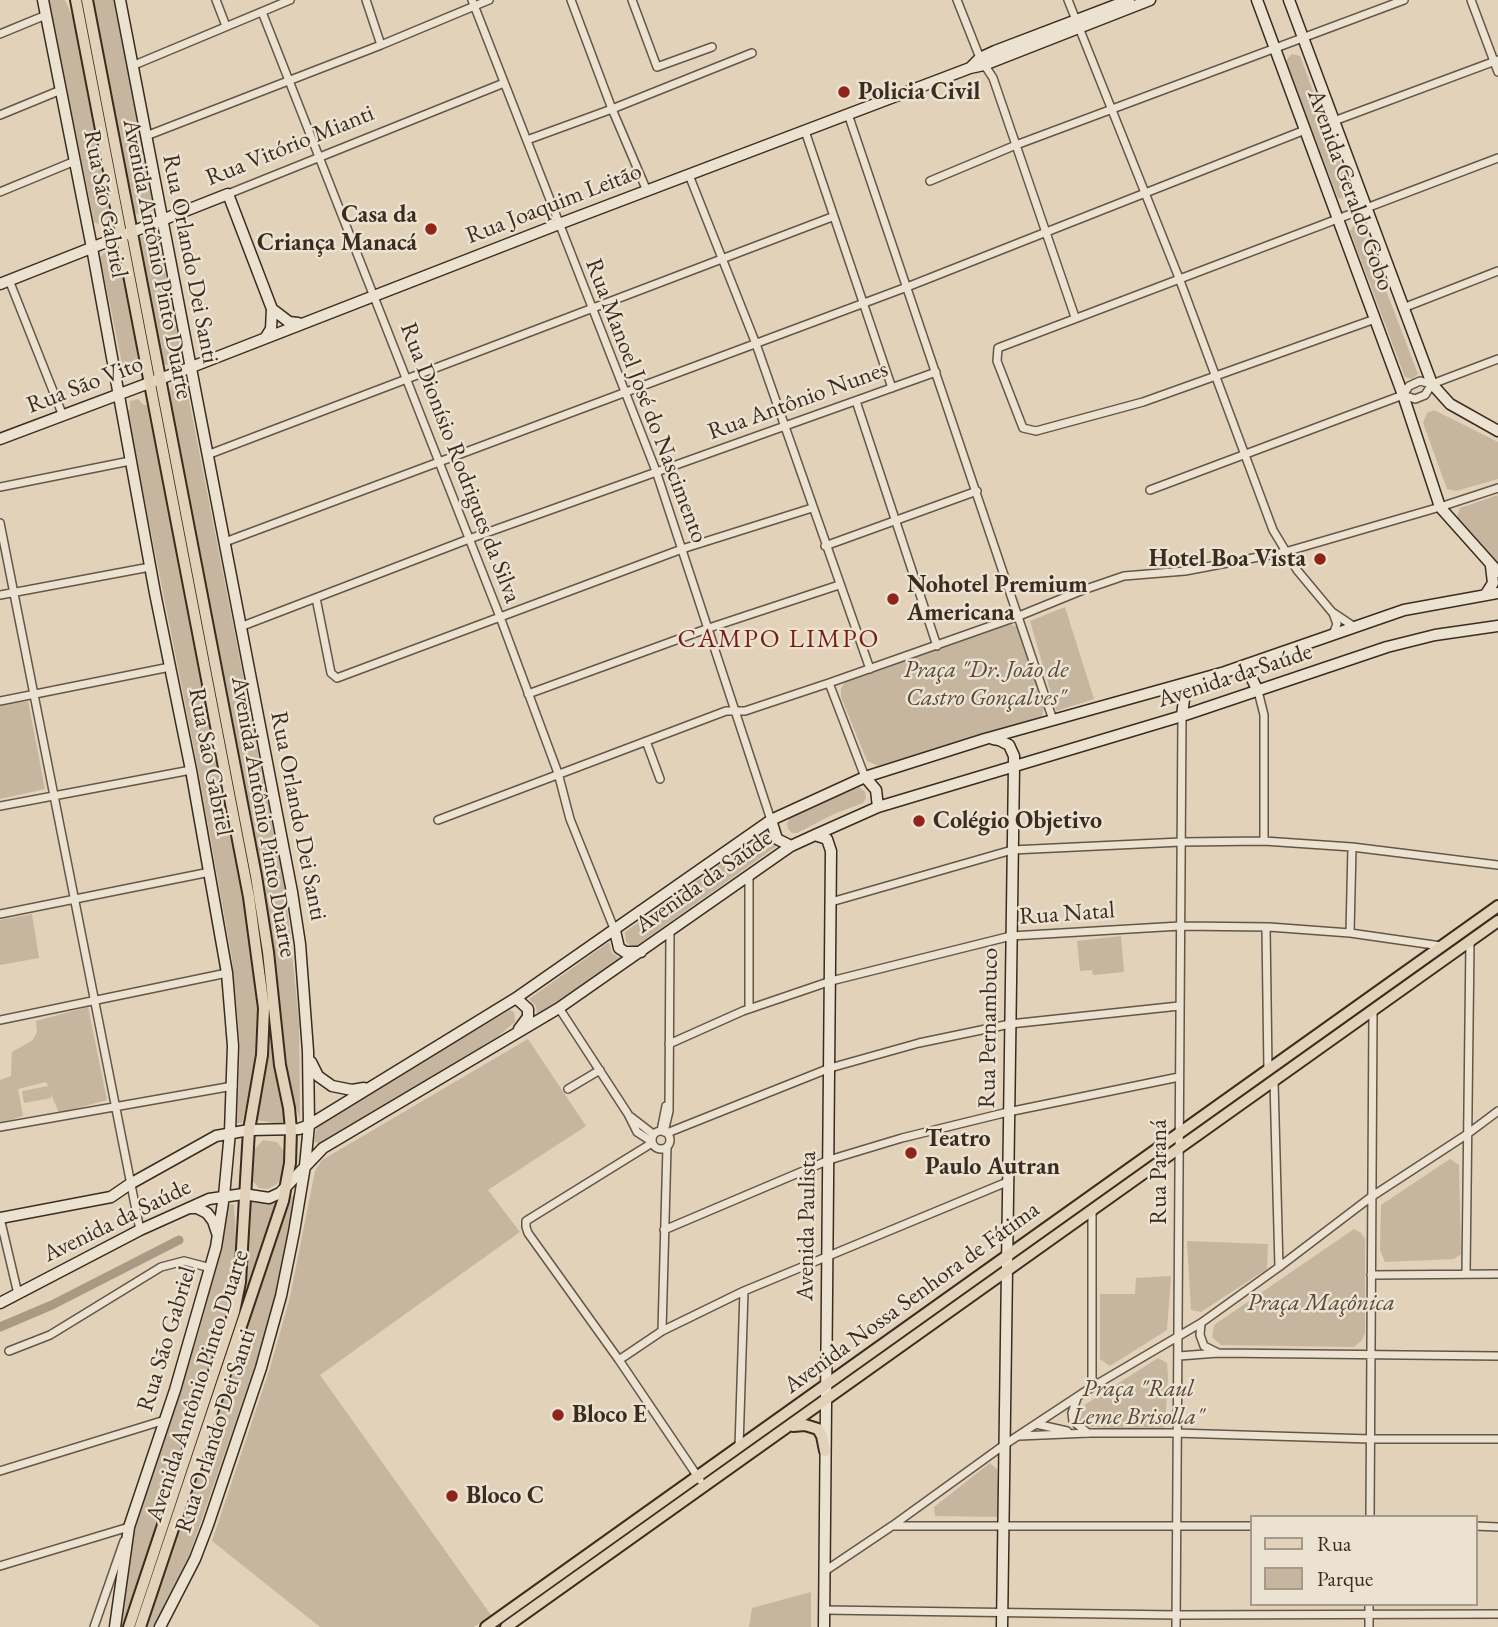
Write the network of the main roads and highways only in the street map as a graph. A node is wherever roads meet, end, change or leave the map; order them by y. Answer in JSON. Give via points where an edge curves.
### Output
{"nodes":[{"id":1,"x":43,"y":0,"type":"edge"},
{"id":2,"x":76,"y":0,"type":"edge"},
{"id":3,"x":86,"y":0,"type":"edge"},
{"id":4,"x":120,"y":0,"type":"edge"},
{"id":5,"x":1129,"y":0,"type":"edge"},
{"id":6,"x":1150,"y":0,"type":"edge"},
{"id":7,"x":1257,"y":0,"type":"edge"},
{"id":8,"x":1289,"y":0,"type":"edge"},
{"id":9,"x":1078,"y":24,"type":"junction"},
{"id":10,"x":162,"y":220,"type":"junction"},
{"id":11,"x":127,"y":234,"type":"junction"},
{"id":12,"x":92,"y":248,"type":"junction"},
{"id":13,"x":4,"y":282,"type":"edge"},
{"id":14,"x":272,"y":309,"type":"junction"},
{"id":15,"x":301,"y":323,"type":"junction"},
{"id":16,"x":266,"y":337,"type":"junction"},
{"id":17,"x":189,"y":368,"type":"junction"},
{"id":18,"x":154,"y":382,"type":"junction"},
{"id":19,"x":118,"y":396,"type":"junction"},
{"id":20,"x":1498,"y":431,"type":"edge"},
{"id":21,"x":0,"y":439,"type":"edge"},
{"id":22,"x":1494,"y":569,"type":"edge"},
{"id":23,"x":1498,"y":593,"type":"edge"},
{"id":24,"x":1486,"y":594,"type":"junction"},
{"id":25,"x":1498,"y":626,"type":"edge"},
{"id":26,"x":1238,"y":668,"type":"junction"},
{"id":27,"x":1225,"y":672,"type":"junction"},
{"id":28,"x":1258,"y":691,"type":"junction"},
{"id":29,"x":1182,"y":716,"type":"junction"},
{"id":30,"x":985,"y":739,"type":"junction"},
{"id":31,"x":1014,"y":766,"type":"junction"},
{"id":32,"x":865,"y":776,"type":"junction"},
{"id":33,"x":878,"y":807,"type":"junction"},
{"id":34,"x":771,"y":820,"type":"junction"},
{"id":35,"x":815,"y":835,"type":"junction"},
{"id":36,"x":791,"y":846,"type":"junction"},
{"id":37,"x":1498,"y":905,"type":"edge"},
{"id":38,"x":1498,"y":921,"type":"edge"},
{"id":39,"x":615,"y":930,"type":"junction"},
{"id":40,"x":643,"y":952,"type":"junction"},
{"id":41,"x":516,"y":999,"type":"junction"},
{"id":42,"x":514,"y":1035,"type":"junction"},
{"id":43,"x":308,"y":1051,"type":"junction"},
{"id":44,"x":375,"y":1084,"type":"junction"},
{"id":45,"x":309,"y":1125,"type":"junction"},
{"id":46,"x":249,"y":1130,"type":"junction"},
{"id":47,"x":291,"y":1130,"type":"junction"},
{"id":48,"x":230,"y":1132,"type":"junction"},
{"id":49,"x":304,"y":1166,"type":"junction"},
{"id":50,"x":285,"y":1189,"type":"junction"},
{"id":51,"x":243,"y":1194,"type":"junction"},
{"id":52,"x":224,"y":1196,"type":"junction"},
{"id":53,"x":186,"y":1209,"type":"junction"},
{"id":54,"x":0,"y":1218,"type":"edge"},
{"id":55,"x":217,"y":1238,"type":"junction"},
{"id":56,"x":1006,"y":1257,"type":"junction"},
{"id":57,"x":1005,"y":1273,"type":"junction"},
{"id":58,"x":0,"y":1303,"type":"edge"},
{"id":59,"x":826,"y":1385,"type":"junction"},
{"id":60,"x":826,"y":1400,"type":"junction"},
{"id":61,"x":787,"y":1428,"type":"junction"},
{"id":62,"x":825,"y":1451,"type":"junction"},
{"id":63,"x":115,"y":1627,"type":"edge"},
{"id":64,"x":129,"y":1627,"type":"edge"},
{"id":65,"x":140,"y":1627,"type":"edge"},
{"id":66,"x":160,"y":1627,"type":"edge"},
{"id":67,"x":486,"y":1627,"type":"edge"},
{"id":68,"x":506,"y":1627,"type":"edge"},
{"id":69,"x":824,"y":1627,"type":"edge"},
{"id":70,"x":1002,"y":1627,"type":"edge"}],
"edges":[{"from":1,"to":12,"type":"main road","name":"Rua São Gabriel"},
{"from":2,"to":11,"type":"main road","name":"Avenida Antônio Pinto Duarte"},
{"from":3,"to":11,"type":"main road","name":"Avenida Antônio Pinto Duarte"},
{"from":4,"to":10,"type":"main road","name":"Rua Orlando Dei Santi"},
{"from":5,"to":9,"type":"main road"},
{"from":6,"to":9,"type":"main road"},
{"from":7,"to":22,"type":"main road","name":"Avenida Geraldo Gobo","via":[[1440,507]]},
{"from":8,"to":20,"type":"main road","name":"Avenida Geraldo Gobo","via":[[1432,384],[1450,404]]},
{"from":9,"to":15,"type":"main road","name":"Rua Joaquim Leitão"},
{"from":10,"to":11,"type":"main road","name":"Rua Vitório Mianti"},
{"from":10,"to":14,"type":"main road","name":"Rua Vitório Mianti","via":[[228,194]]},
{"from":10,"to":17,"type":"main road","name":"Rua Orlando Dei Santi"},
{"from":11,"to":12,"type":"main road","name":"Rua Vitório Mianti"},
{"from":11,"to":18,"type":"main road","name":"Avenida Antônio Pinto Duarte"},
{"from":12,"to":13,"type":"main road","name":"Rua Vitório Mianti"},
{"from":12,"to":19,"type":"main road","name":"Rua São Gabriel"},
{"from":14,"to":15,"type":"main road","via":[[289,322]]},
{"from":14,"to":16,"type":"main road"},
{"from":15,"to":16,"type":"main road","name":"Rua São Vito"},
{"from":16,"to":17,"type":"main road","name":"Rua São Vito"},
{"from":17,"to":18,"type":"main road","name":"Rua São Vito"},
{"from":17,"to":43,"type":"main road","name":"Rua Orlando Dei Santi","via":[[296,915]]},
{"from":18,"to":19,"type":"main road","name":"Rua São Vito"},
{"from":18,"to":46,"type":"main road","name":"Avenida Antônio Pinto Duarte","via":[[260,969],[262,1046]]},
{"from":18,"to":47,"type":"main road","name":"Avenida Antônio Pinto Duarte","via":[[256,876]]},
{"from":19,"to":21,"type":"main road","name":"Rua São Vito"},
{"from":19,"to":48,"type":"main road","name":"Rua São Gabriel","via":[[227,973],[233,1046]]},
{"from":22,"to":24,"type":"main road"},
{"from":23,"to":24,"type":"main road","name":"Avenida da Saúde"},
{"from":24,"to":26,"type":"main road","name":"Avenida da Saúde","via":[[1404,610]]},
{"from":25,"to":28,"type":"main road","name":"Avenida da Saúde","via":[[1387,647]]},
{"from":26,"to":27,"type":"main road","name":"Avenida da Saúde"},
{"from":26,"to":28,"type":"main road","via":[[1250,675]]},
{"from":27,"to":29,"type":"main road","via":[[1188,690]]},
{"from":27,"to":30,"type":"main road","name":"Avenida da Saúde"},
{"from":28,"to":29,"type":"main road","name":"Avenida da Saúde"},
{"from":29,"to":31,"type":"main road","name":"Avenida da Saúde"},
{"from":30,"to":31,"type":"main road","via":[[1009,745]]},
{"from":30,"to":32,"type":"main road","name":"Avenida da Saúde"},
{"from":31,"to":33,"type":"main road","name":"Avenida da Saúde"},
{"from":31,"to":56,"type":"main road","name":"Rua Pernambuco"},
{"from":32,"to":33,"type":"main road","via":[[876,789]]},
{"from":32,"to":34,"type":"main road","name":"Avenida da Saúde"},
{"from":33,"to":35,"type":"main road","name":"Avenida da Saúde"},
{"from":34,"to":36,"type":"main road","via":[[777,839]]},
{"from":34,"to":39,"type":"main road","name":"Avenida da Saúde"},
{"from":35,"to":36,"type":"main road","name":"Avenida da Saúde"},
{"from":35,"to":59,"type":"main road","name":"Avenida Paulista","via":[[827,839],[830,846]]},
{"from":36,"to":40,"type":"main road","name":"Avenida da Saúde"},
{"from":37,"to":56,"type":"main road","name":"Avenida Nossa Senhora de Fátima"},
{"from":38,"to":57,"type":"main road","name":"Avenida Nossa Senhora de Fátima"},
{"from":39,"to":40,"type":"main road","via":[[619,948]]},
{"from":39,"to":41,"type":"main road","name":"Avenida da Saúde"},
{"from":40,"to":42,"type":"main road","name":"Avenida da Saúde"},
{"from":41,"to":42,"type":"main road","via":[[528,1009],[528,1017]]},
{"from":41,"to":44,"type":"main road","name":"Avenida da Saúde"},
{"from":42,"to":49,"type":"main road","name":"Avenida da Saúde","via":[[323,1148]]},
{"from":43,"to":44,"type":"main road","via":[[313,1069],[332,1086],[352,1090]]},
{"from":43,"to":45,"type":"main road","name":"Rua Orlando Dei Santi"},
{"from":44,"to":45,"type":"main road","name":"Avenida da Saúde"},
{"from":45,"to":47,"type":"main road","name":"Avenida da Saúde"},
{"from":45,"to":49,"type":"main road","name":"Rua Orlando Dei Santi"},
{"from":46,"to":47,"type":"main road","name":"Avenida da Saúde"},
{"from":46,"to":48,"type":"main road","name":"Avenida da Saúde"},
{"from":46,"to":51,"type":"main road","name":"Avenida Antônio Pinto Duarte"},
{"from":47,"to":50,"type":"main road","name":"Avenida Antônio Pinto Duarte"},
{"from":48,"to":52,"type":"main road","name":"Rua São Gabriel"},
{"from":48,"to":54,"type":"main road","name":"Avenida da Saúde","via":[[204,1141],[111,1197]]},
{"from":49,"to":50,"type":"main road","name":"Avenida da Saúde"},
{"from":49,"to":66,"type":"main road","name":"Rua Orlando Dei Santi","via":[[286,1271],[261,1368],[195,1559]]},
{"from":50,"to":51,"type":"main road","name":"Avenida da Saúde","via":[[269,1198]]},
{"from":50,"to":65,"type":"main road","name":"Avenida Antônio Pinto Duarte"},
{"from":51,"to":52,"type":"main road","name":"Avenida da Saúde"},
{"from":51,"to":64,"type":"main road","name":"Avenida Antônio Pinto Duarte","via":[[234,1312]]},
{"from":52,"to":53,"type":"main road","name":"Avenida da Saúde"},
{"from":52,"to":55,"type":"main road","name":"Rua São Gabriel"},
{"from":53,"to":55,"type":"main road","via":[[207,1213]]},
{"from":53,"to":58,"type":"main road","name":"Avenida da Saúde"},
{"from":55,"to":63,"type":"main road","name":"Rua São Gabriel","via":[[165,1420],[128,1527]]},
{"from":56,"to":57,"type":"main road","name":"Rua Pernambuco"},
{"from":56,"to":59,"type":"main road","name":"Avenida Nossa Senhora de Fátima"},
{"from":57,"to":60,"type":"main road","name":"Avenida Nossa Senhora de Fátima"},
{"from":57,"to":70,"type":"main road","name":"Rua Pernambuco"},
{"from":59,"to":60,"type":"main road","name":"Avenida Paulista"},
{"from":59,"to":67,"type":"main road","name":"Avenida Nossa Senhora de Fátima"},
{"from":60,"to":61,"type":"main road","name":"Avenida Nossa Senhora de Fátima"},
{"from":60,"to":62,"type":"main road","name":"Avenida Paulista"},
{"from":61,"to":62,"type":"main road","via":[[812,1426],[822,1436]]},
{"from":61,"to":68,"type":"main road","name":"Avenida Nossa Senhora de Fátima"},
{"from":62,"to":69,"type":"main road","name":"Avenida Paulista"}]}
